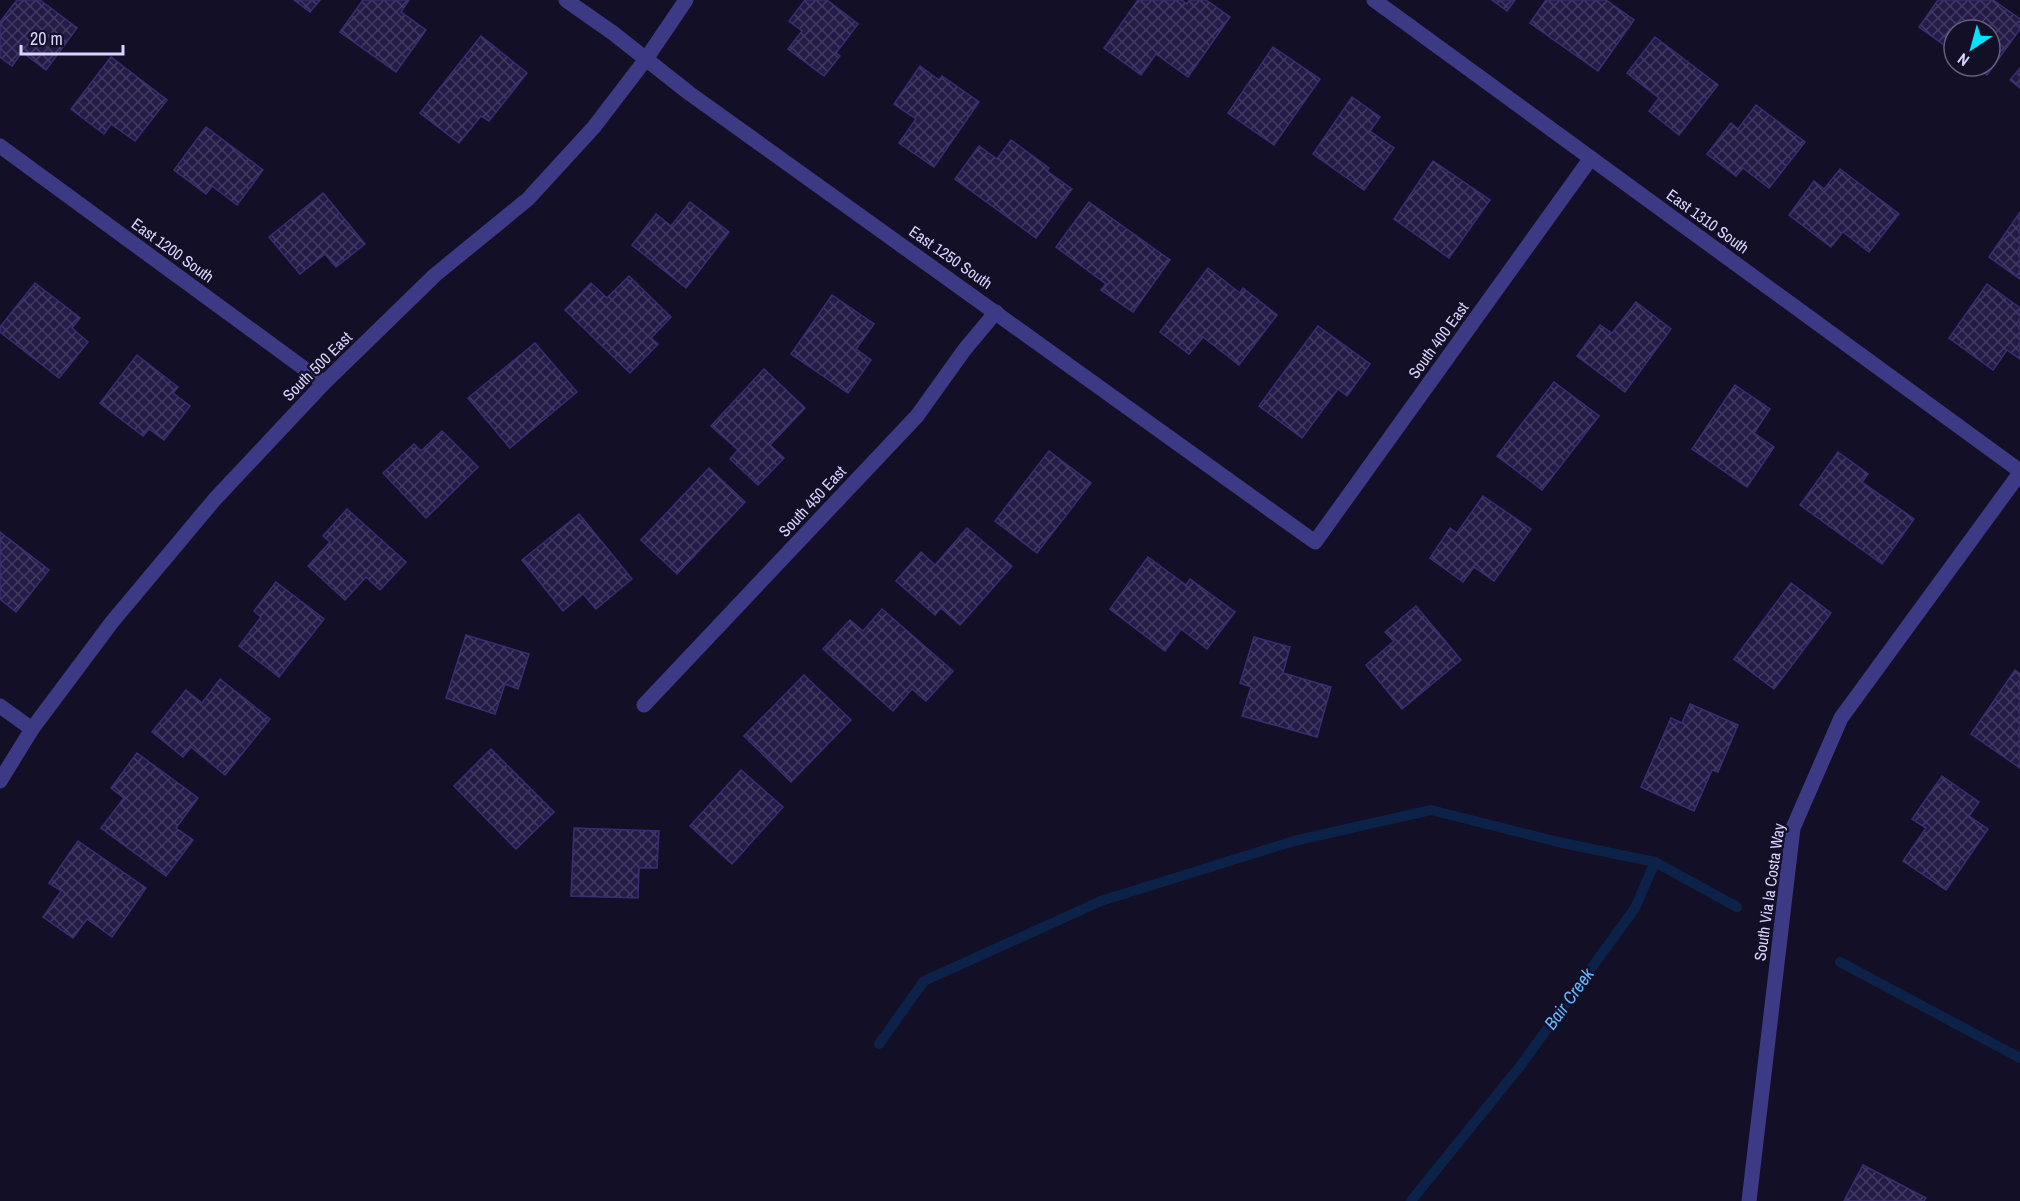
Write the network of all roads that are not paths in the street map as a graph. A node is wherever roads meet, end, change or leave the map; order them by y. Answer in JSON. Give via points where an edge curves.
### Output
{"nodes":[{"id":1,"x":566,"y":0,"type":"edge"},
{"id":2,"x":686,"y":0,"type":"edge"},
{"id":3,"x":1374,"y":0,"type":"edge"},
{"id":4,"x":646,"y":59,"type":"junction"},
{"id":5,"x":0,"y":146,"type":"edge"},
{"id":6,"x":1591,"y":158,"type":"junction"},
{"id":7,"x":996,"y":312,"type":"junction"},
{"id":8,"x":324,"y":383,"type":"junction"},
{"id":9,"x":2020,"y":472,"type":"edge"},
{"id":10,"x":1315,"y":542,"type":"joint"},
{"id":11,"x":644,"y":705,"type":"dead end"},
{"id":12,"x":0,"y":706,"type":"edge"},
{"id":13,"x":32,"y":729,"type":"junction"},
{"id":14,"x":0,"y":782,"type":"edge"},
{"id":15,"x":1749,"y":1201,"type":"edge"}],
"edges":[{"from":1,"to":4,"type":"street","name":"East 1250 South"},
{"from":2,"to":4,"type":"street","name":"South 500 East"},
{"from":3,"to":6,"type":"street","name":"East 1310 South"},
{"from":4,"to":7,"type":"street","name":"East 1250 South"},
{"from":4,"to":8,"type":"street","name":"South 500 East","via":[[594,128],[528,199],[435,275]]},
{"from":5,"to":8,"type":"street","name":"East 1200 South"},
{"from":6,"to":9,"type":"street","name":"East 1310 South"},
{"from":6,"to":10,"type":"street","name":"South 400 East"},
{"from":7,"to":10,"type":"street","name":"East 1250 South"},
{"from":7,"to":11,"type":"street","name":"South 450 East","via":[[916,416]]},
{"from":8,"to":13,"type":"street","name":"South 500 East","via":[[215,499],[112,622]]},
{"from":9,"to":15,"type":"street","name":"South Via la Costa Way","via":[[1841,718],[1793,828]]},
{"from":12,"to":13,"type":"street"},
{"from":13,"to":14,"type":"street","name":"South 500 East"}]}
